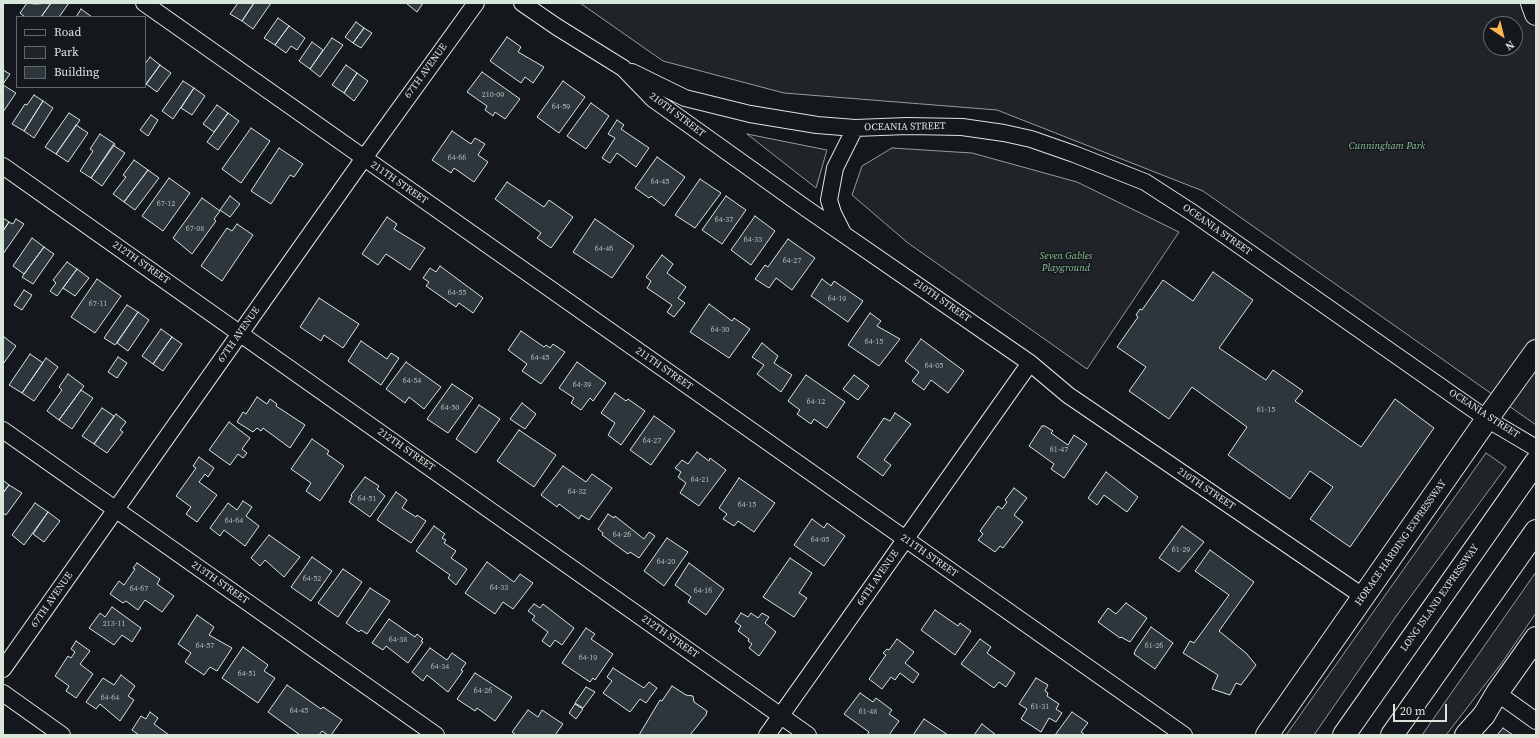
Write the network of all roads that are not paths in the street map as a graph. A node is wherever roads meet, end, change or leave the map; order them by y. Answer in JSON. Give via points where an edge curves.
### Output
{"nodes":[{"id":1,"x":144,"y":3,"type":"edge"},
{"id":2,"x":476,"y":3,"type":"edge"},
{"id":3,"x":522,"y":3,"type":"edge"},
{"id":4,"x":1532,"y":3,"type":"edge"},
{"id":5,"x":1536,"y":14,"type":"edge"},
{"id":6,"x":623,"y":68,"type":"junction"},
{"id":7,"x":855,"y":128,"type":"junction"},
{"id":8,"x":364,"y":158,"type":"junction"},
{"id":9,"x":3,"y":166,"type":"edge"},
{"id":10,"x":843,"y":232,"type":"junction"},
{"id":11,"x":240,"y":333,"type":"junction"},
{"id":12,"x":1536,"y":351,"type":"edge"},
{"id":13,"x":1030,"y":363,"type":"junction"},
{"id":14,"x":1487,"y":419,"type":"junction"},
{"id":15,"x":3,"y":430,"type":"edge"},
{"id":16,"x":1536,"y":448,"type":"edge"},
{"id":17,"x":1536,"y":462,"type":"edge"},
{"id":18,"x":116,"y":510,"type":"junction"},
{"id":19,"x":1536,"y":531,"type":"edge"},
{"id":20,"x":905,"y":540,"type":"junction"},
{"id":21,"x":1364,"y":597,"type":"junction"},
{"id":22,"x":1536,"y":638,"type":"edge"},
{"id":23,"x":3,"y":669,"type":"edge"},
{"id":24,"x":3,"y":693,"type":"edge"},
{"id":25,"x":1497,"y":693,"type":"junction"},
{"id":26,"x":781,"y":716,"type":"junction"},
{"id":27,"x":1536,"y":721,"type":"edge"},
{"id":28,"x":62,"y":735,"type":"edge"},
{"id":29,"x":436,"y":735,"type":"edge"},
{"id":30,"x":768,"y":735,"type":"edge"},
{"id":31,"x":808,"y":735,"type":"edge"},
{"id":32,"x":1184,"y":735,"type":"edge"},
{"id":33,"x":1267,"y":735,"type":"edge"},
{"id":34,"x":1344,"y":735,"type":"edge"},
{"id":35,"x":1392,"y":735,"type":"edge"},
{"id":36,"x":1466,"y":735,"type":"edge"}],
"edges":[{"from":1,"to":8,"type":"street","name":"211TH STREET"},
{"from":2,"to":8,"type":"street","name":"67TH AVENUE"},
{"from":3,"to":6,"type":"street","name":"210TH STREET"},
{"from":4,"to":5,"type":"main road"},
{"from":6,"to":7,"type":"street","name":"OCEANIA STREET","via":[[685,98],[750,114],[817,125]]},
{"from":6,"to":10,"type":"street","name":"210TH STREET","via":[[653,99]]},
{"from":7,"to":10,"type":"street","name":"OCEANIA STREET","via":[[835,168],[829,200]]},
{"from":7,"to":14,"type":"street","name":"OCEANIA STREET","via":[[962,126],[1004,133],[1032,139],[1145,182]]},
{"from":8,"to":11,"type":"street","name":"67TH AVENUE"},
{"from":8,"to":20,"type":"street","name":"211TH STREET"},
{"from":9,"to":11,"type":"street","name":"212TH STREET"},
{"from":10,"to":13,"type":"street","name":"210TH STREET"},
{"from":11,"to":18,"type":"street","name":"67TH AVENUE"},
{"from":11,"to":26,"type":"street","name":"212TH STREET"},
{"from":12,"to":14,"type":"main road","name":"HORACE HARDING EXPRESSWAY"},
{"from":13,"to":20,"type":"street","name":"64TH AVENUE"},
{"from":13,"to":21,"type":"street","name":"210TH STREET","via":[[1068,395]]},
{"from":14,"to":16,"type":"street","name":"OCEANIA STREET"},
{"from":14,"to":21,"type":"main road","name":"HORACE HARDING EXPRESSWAY"},
{"from":15,"to":18,"type":"street","name":"213TH STREET"},
{"from":17,"to":34,"type":"main road","name":"LONG ISLAND EXPRESSWAY"},
{"from":18,"to":23,"type":"street","name":"67TH AVENUE"},
{"from":18,"to":29,"type":"street","name":"213TH STREET"},
{"from":19,"to":35,"type":"main road"},
{"from":20,"to":26,"type":"street","name":"64TH AVENUE"},
{"from":20,"to":32,"type":"street","name":"211TH STREET"},
{"from":21,"to":33,"type":"main road","name":"HORACE HARDING EXPRESSWAY"},
{"from":22,"to":25,"type":"main road"},
{"from":24,"to":28,"type":"street"},
{"from":25,"to":27,"type":"street"},
{"from":25,"to":36,"type":"main road","via":[[1484,715]]},
{"from":26,"to":30,"type":"street","name":"64TH AVENUE"},
{"from":26,"to":31,"type":"street","name":"212TH STREET"}]}
